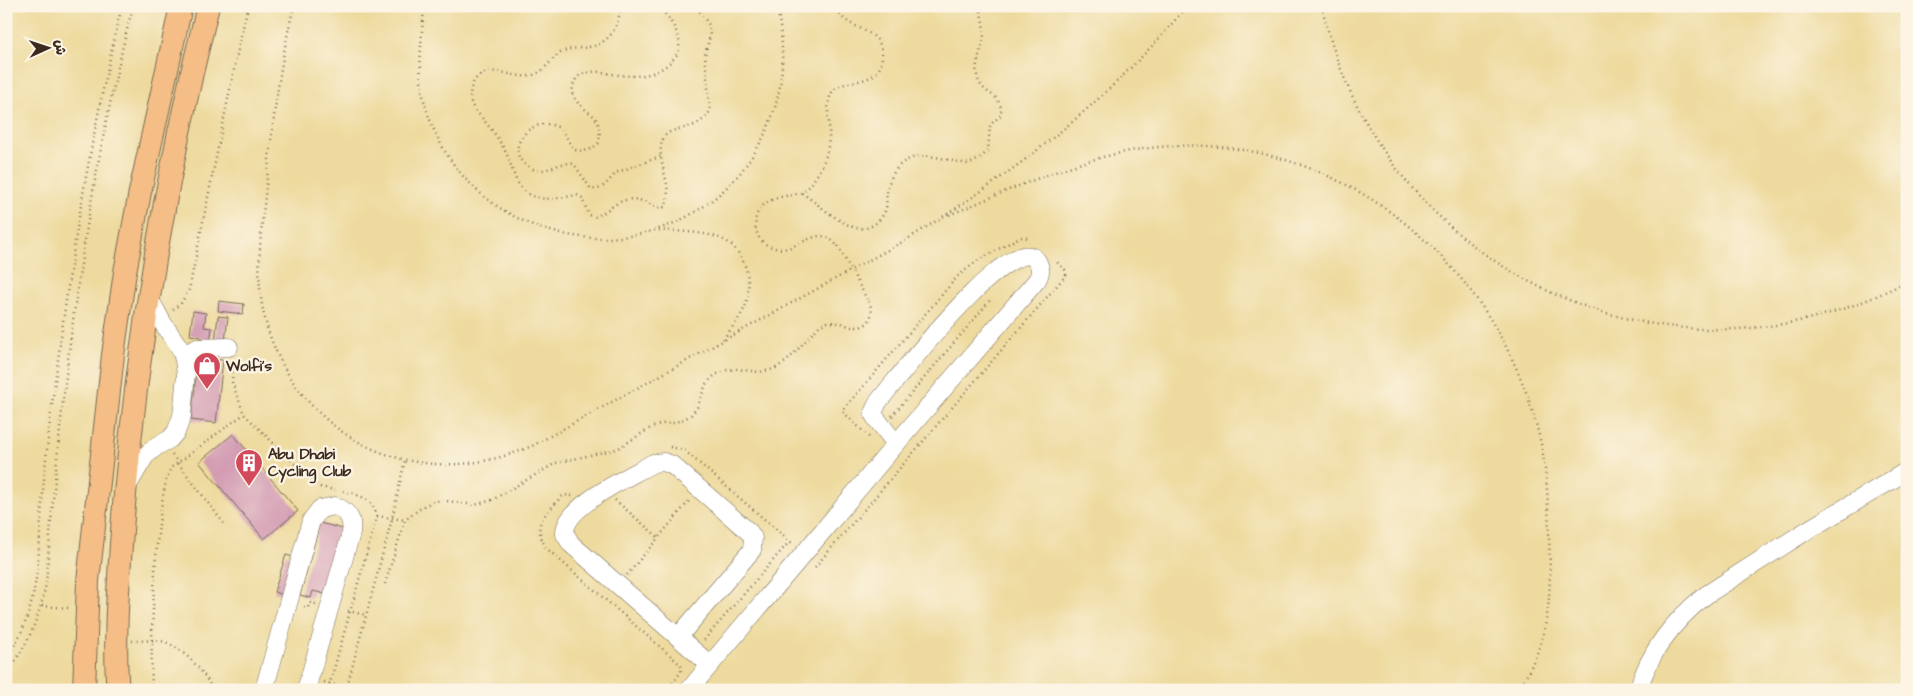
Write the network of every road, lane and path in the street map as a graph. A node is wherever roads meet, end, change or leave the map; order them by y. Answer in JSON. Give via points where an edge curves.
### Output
{"nodes":[{"id":1,"x":122,"y":6,"type":"edge"},
{"id":2,"x":133,"y":6,"type":"edge"},
{"id":3,"x":181,"y":6,"type":"edge"},
{"id":4,"x":208,"y":6,"type":"edge"},
{"id":5,"x":248,"y":6,"type":"edge"},
{"id":6,"x":294,"y":6,"type":"edge"},
{"id":7,"x":424,"y":6,"type":"edge"},
{"id":8,"x":518,"y":6,"type":"edge"},
{"id":9,"x":544,"y":6,"type":"edge"},
{"id":10,"x":620,"y":6,"type":"edge"},
{"id":11,"x":658,"y":6,"type":"edge"},
{"id":12,"x":696,"y":6,"type":"edge"},
{"id":13,"x":777,"y":6,"type":"edge"},
{"id":14,"x":834,"y":6,"type":"edge"},
{"id":15,"x":980,"y":6,"type":"edge"},
{"id":16,"x":1187,"y":6,"type":"edge"},
{"id":17,"x":1322,"y":6,"type":"edge"},
{"id":18,"x":662,"y":156,"type":"junction"},
{"id":19,"x":802,"y":193,"type":"junction"},
{"id":20,"x":942,"y":218,"type":"junction"},
{"id":21,"x":657,"y":230,"type":"junction"},
{"id":22,"x":1028,"y":255,"type":"junction"},
{"id":23,"x":1051,"y":257,"type":"dead end"},
{"id":24,"x":1907,"y":281,"type":"edge"},
{"id":25,"x":997,"y":292,"type":"dead end"},
{"id":26,"x":148,"y":296,"type":"junction"},
{"id":27,"x":162,"y":322,"type":"junction"},
{"id":28,"x":721,"y":342,"type":"junction"},
{"id":29,"x":229,"y":347,"type":"joint"},
{"id":30,"x":891,"y":352,"type":"junction"},
{"id":31,"x":183,"y":354,"type":"junction"},
{"id":32,"x":908,"y":366,"type":"junction"},
{"id":33,"x":923,"y":379,"type":"junction"},
{"id":34,"x":939,"y":393,"type":"junction"},
{"id":35,"x":244,"y":414,"type":"dead end"},
{"id":36,"x":882,"y":428,"type":"junction"},
{"id":37,"x":164,"y":442,"type":"junction"},
{"id":38,"x":896,"y":444,"type":"junction"},
{"id":39,"x":664,"y":446,"type":"dead end"},
{"id":40,"x":405,"y":460,"type":"junction"},
{"id":41,"x":1907,"y":471,"type":"edge"},
{"id":42,"x":714,"y":475,"type":"junction"},
{"id":43,"x":166,"y":479,"type":"dead end"},
{"id":44,"x":1907,"y":483,"type":"edge"},
{"id":45,"x":608,"y":489,"type":"junction"},
{"id":46,"x":699,"y":490,"type":"junction"},
{"id":47,"x":125,"y":492,"type":"junction"},
{"id":48,"x":575,"y":496,"type":"dead end"},
{"id":49,"x":377,"y":516,"type":"dead end"},
{"id":50,"x":392,"y":519,"type":"junction"},
{"id":51,"x":405,"y":520,"type":"junction"},
{"id":52,"x":226,"y":525,"type":"dead end"},
{"id":53,"x":658,"y":537,"type":"junction"},
{"id":54,"x":789,"y":542,"type":"junction"},
{"id":55,"x":796,"y":545,"type":"dead end"},
{"id":56,"x":812,"y":571,"type":"dead end"},
{"id":57,"x":385,"y":584,"type":"dead end"},
{"id":58,"x":618,"y":585,"type":"junction"},
{"id":59,"x":607,"y":602,"type":"junction"},
{"id":60,"x":42,"y":606,"type":"junction"},
{"id":61,"x":71,"y":616,"type":"dead end"},
{"id":62,"x":679,"y":636,"type":"junction"},
{"id":63,"x":151,"y":641,"type":"junction"},
{"id":64,"x":695,"y":650,"type":"junction"},
{"id":65,"x":6,"y":658,"type":"edge"},
{"id":66,"x":709,"y":664,"type":"junction"},
{"id":67,"x":681,"y":665,"type":"junction"},
{"id":68,"x":6,"y":673,"type":"edge"},
{"id":69,"x":84,"y":690,"type":"edge"},
{"id":70,"x":118,"y":690,"type":"edge"},
{"id":71,"x":152,"y":690,"type":"edge"},
{"id":72,"x":212,"y":690,"type":"edge"},
{"id":73,"x":264,"y":690,"type":"edge"},
{"id":74,"x":306,"y":690,"type":"edge"},
{"id":75,"x":346,"y":690,"type":"edge"},
{"id":76,"x":667,"y":690,"type":"edge"},
{"id":77,"x":688,"y":690,"type":"edge"},
{"id":78,"x":1518,"y":690,"type":"edge"},
{"id":79,"x":1638,"y":690,"type":"edge"},
{"id":80,"x":1647,"y":690,"type":"edge"}],
"edges":[{"from":1,"to":65,"type":"path","via":[[91,153],[67,292],[49,432],[35,595],[25,625]]},
{"from":2,"to":60,"type":"path","via":[[111,98],[84,241],[65,376]]},
{"from":3,"to":69,"type":"main road","via":[[140,192],[113,355],[88,581]]},
{"from":4,"to":26,"type":"main road","via":[[169,180]]},
{"from":5,"to":27,"type":"path","via":[[189,290]]},
{"from":6,"to":40,"type":"path","via":[[270,145],[260,277],[265,318],[281,362],[312,407],[364,445]]},
{"from":7,"to":21,"type":"path","via":[[421,78],[424,99],[445,151],[474,188],[512,216],[565,235],[621,238]]},
{"from":8,"to":9,"type":"path","via":[[523,9]]},
{"from":10,"to":18,"type":"path","via":[[620,17],[613,33],[602,44],[562,52],[544,70],[533,75],[482,73],[472,85],[472,105],[507,154],[516,181],[524,191],[555,200],[577,195],[582,198],[589,215],[596,217],[613,204],[627,200],[665,207],[669,198]]},
{"from":11,"to":18,"type":"path","via":[[677,32],[677,54],[670,63],[650,74],[631,76],[594,72],[575,80],[572,93],[578,105],[594,116],[600,132],[599,143],[584,152],[575,150],[560,129],[542,125],[525,133],[518,141],[518,150],[520,157],[533,168],[541,170],[561,163],[574,164],[591,189],[598,190],[618,172]]},
{"from":12,"to":18,"type":"path","via":[[709,25],[705,55],[710,111],[699,124],[669,130],[660,149]]},
{"from":13,"to":21,"type":"path","via":[[782,42],[781,79],[772,115],[757,149],[721,193],[691,214]]},
{"from":14,"to":19,"type":"path","via":[[845,21],[871,33],[881,43],[882,55],[874,74],[861,82],[834,88],[829,104],[827,154],[821,169]]},
{"from":15,"to":19,"type":"path","via":[[984,34],[976,75],[980,85],[999,100],[1002,107],[1001,115],[990,125],[988,151],[969,164],[929,156],[914,157],[901,163],[891,177],[882,218],[870,227],[858,229],[849,225]]},
{"from":16,"to":20,"type":"path","via":[[1144,54],[1079,116],[1016,167]]},
{"from":17,"to":24,"type":"path","via":[[1343,75],[1367,126],[1398,172],[1416,194],[1476,248],[1522,279],[1572,302],[1625,318],[1680,327],[1735,328],[1790,322],[1844,308]]},
{"from":19,"to":51,"type":"path","bridge":true,"via":[[771,199],[758,210],[755,223],[758,236],[766,245],[780,251],[815,237],[828,238],[838,246],[872,307],[873,314],[868,323],[850,327],[828,322],[820,325],[787,361],[774,369],[759,372],[727,370],[716,375],[706,384],[697,408],[690,416],[649,429],[618,449],[556,463],[492,500],[475,505],[440,500],[425,505]]},
{"from":20,"to":28,"type":"path"},
{"from":20,"to":78,"type":"path","via":[[1092,159],[1143,149],[1196,146],[1248,151],[1282,159],[1324,174],[1393,212],[1453,268],[1482,306],[1506,347],[1533,413],[1544,460],[1548,508],[1549,609],[1537,653]]},
{"from":21,"to":28,"type":"path","via":[[715,237],[726,241],[741,256],[746,268],[748,292],[744,308]]},
{"from":22,"to":30,"type":"path","via":[[1037,244],[1020,237],[977,261],[958,276]]},
{"from":22,"to":32,"type":"street","via":[[1018,257],[975,289]]},
{"from":22,"to":34,"type":"street","via":[[1039,265],[1037,280]]},
{"from":23,"to":56,"type":"path","via":[[1066,275]]},
{"from":25,"to":33,"type":"path"},
{"from":26,"to":27,"type":"street"},
{"from":26,"to":47,"type":"main road"},
{"from":27,"to":31,"type":"street"},
{"from":28,"to":40,"type":"path","via":[[516,453],[458,465]]},
{"from":29,"to":31,"type":"street","via":[[197,348]]},
{"from":29,"to":35,"type":"path","via":[[233,348],[232,382]]},
{"from":30,"to":32,"type":"path"},
{"from":30,"to":36,"type":"path","via":[[842,411],[871,438]]},
{"from":31,"to":37,"type":"street","via":[[186,374],[182,416],[176,432]]},
{"from":32,"to":36,"type":"street","via":[[875,407],[873,413]]},
{"from":33,"to":34,"type":"path"},
{"from":33,"to":36,"type":"path"},
{"from":34,"to":38,"type":"street"},
{"from":36,"to":38,"type":"street"},
{"from":37,"to":47,"type":"street","via":[[145,456]]},
{"from":37,"to":52,"type":"path"},
{"from":38,"to":66,"type":"street"},
{"from":39,"to":42,"type":"path","via":[[684,450]]},
{"from":40,"to":50,"type":"path"},
{"from":41,"to":79,"type":"street","via":[[1798,536],[1691,607],[1656,649]]},
{"from":42,"to":46,"type":"path"},
{"from":42,"to":54,"type":"path"},
{"from":43,"to":63,"type":"path"},
{"from":44,"to":80,"type":"street","via":[[1698,613],[1667,648]]},
{"from":45,"to":46,"type":"street","via":[[660,461],[672,465]]},
{"from":45,"to":53,"type":"path","via":[[614,499]]},
{"from":45,"to":58,"type":"street","via":[[580,507],[566,523],[565,534],[571,544]]},
{"from":46,"to":53,"type":"path"},
{"from":46,"to":62,"type":"street","via":[[749,532],[754,546]]},
{"from":47,"to":70,"type":"main road","via":[[116,641]]},
{"from":48,"to":59,"type":"path","via":[[560,498],[540,521],[538,531],[546,548]]},
{"from":49,"to":50,"type":"path"},
{"from":50,"to":51,"type":"path"},
{"from":50,"to":75,"type":"path"},
{"from":51,"to":57,"type":"path"},
{"from":53,"to":58,"type":"path"},
{"from":54,"to":55,"type":"path"},
{"from":54,"to":64,"type":"path"},
{"from":58,"to":59,"type":"path"},
{"from":58,"to":62,"type":"street"},
{"from":59,"to":67,"type":"path"},
{"from":60,"to":61,"type":"path","via":[[71,608]]},
{"from":60,"to":68,"type":"path","via":[[25,646]]},
{"from":62,"to":64,"type":"street"},
{"from":63,"to":71,"type":"path"},
{"from":63,"to":72,"type":"path","via":[[166,642],[189,658]]},
{"from":64,"to":66,"type":"street"},
{"from":64,"to":67,"type":"path"},
{"from":66,"to":77,"type":"street"},
{"from":67,"to":76,"type":"path","via":[[682,672]]},
{"from":73,"to":74,"type":"street","via":[[311,521],[320,509],[335,506],[348,514],[352,523],[351,533]]}]}
